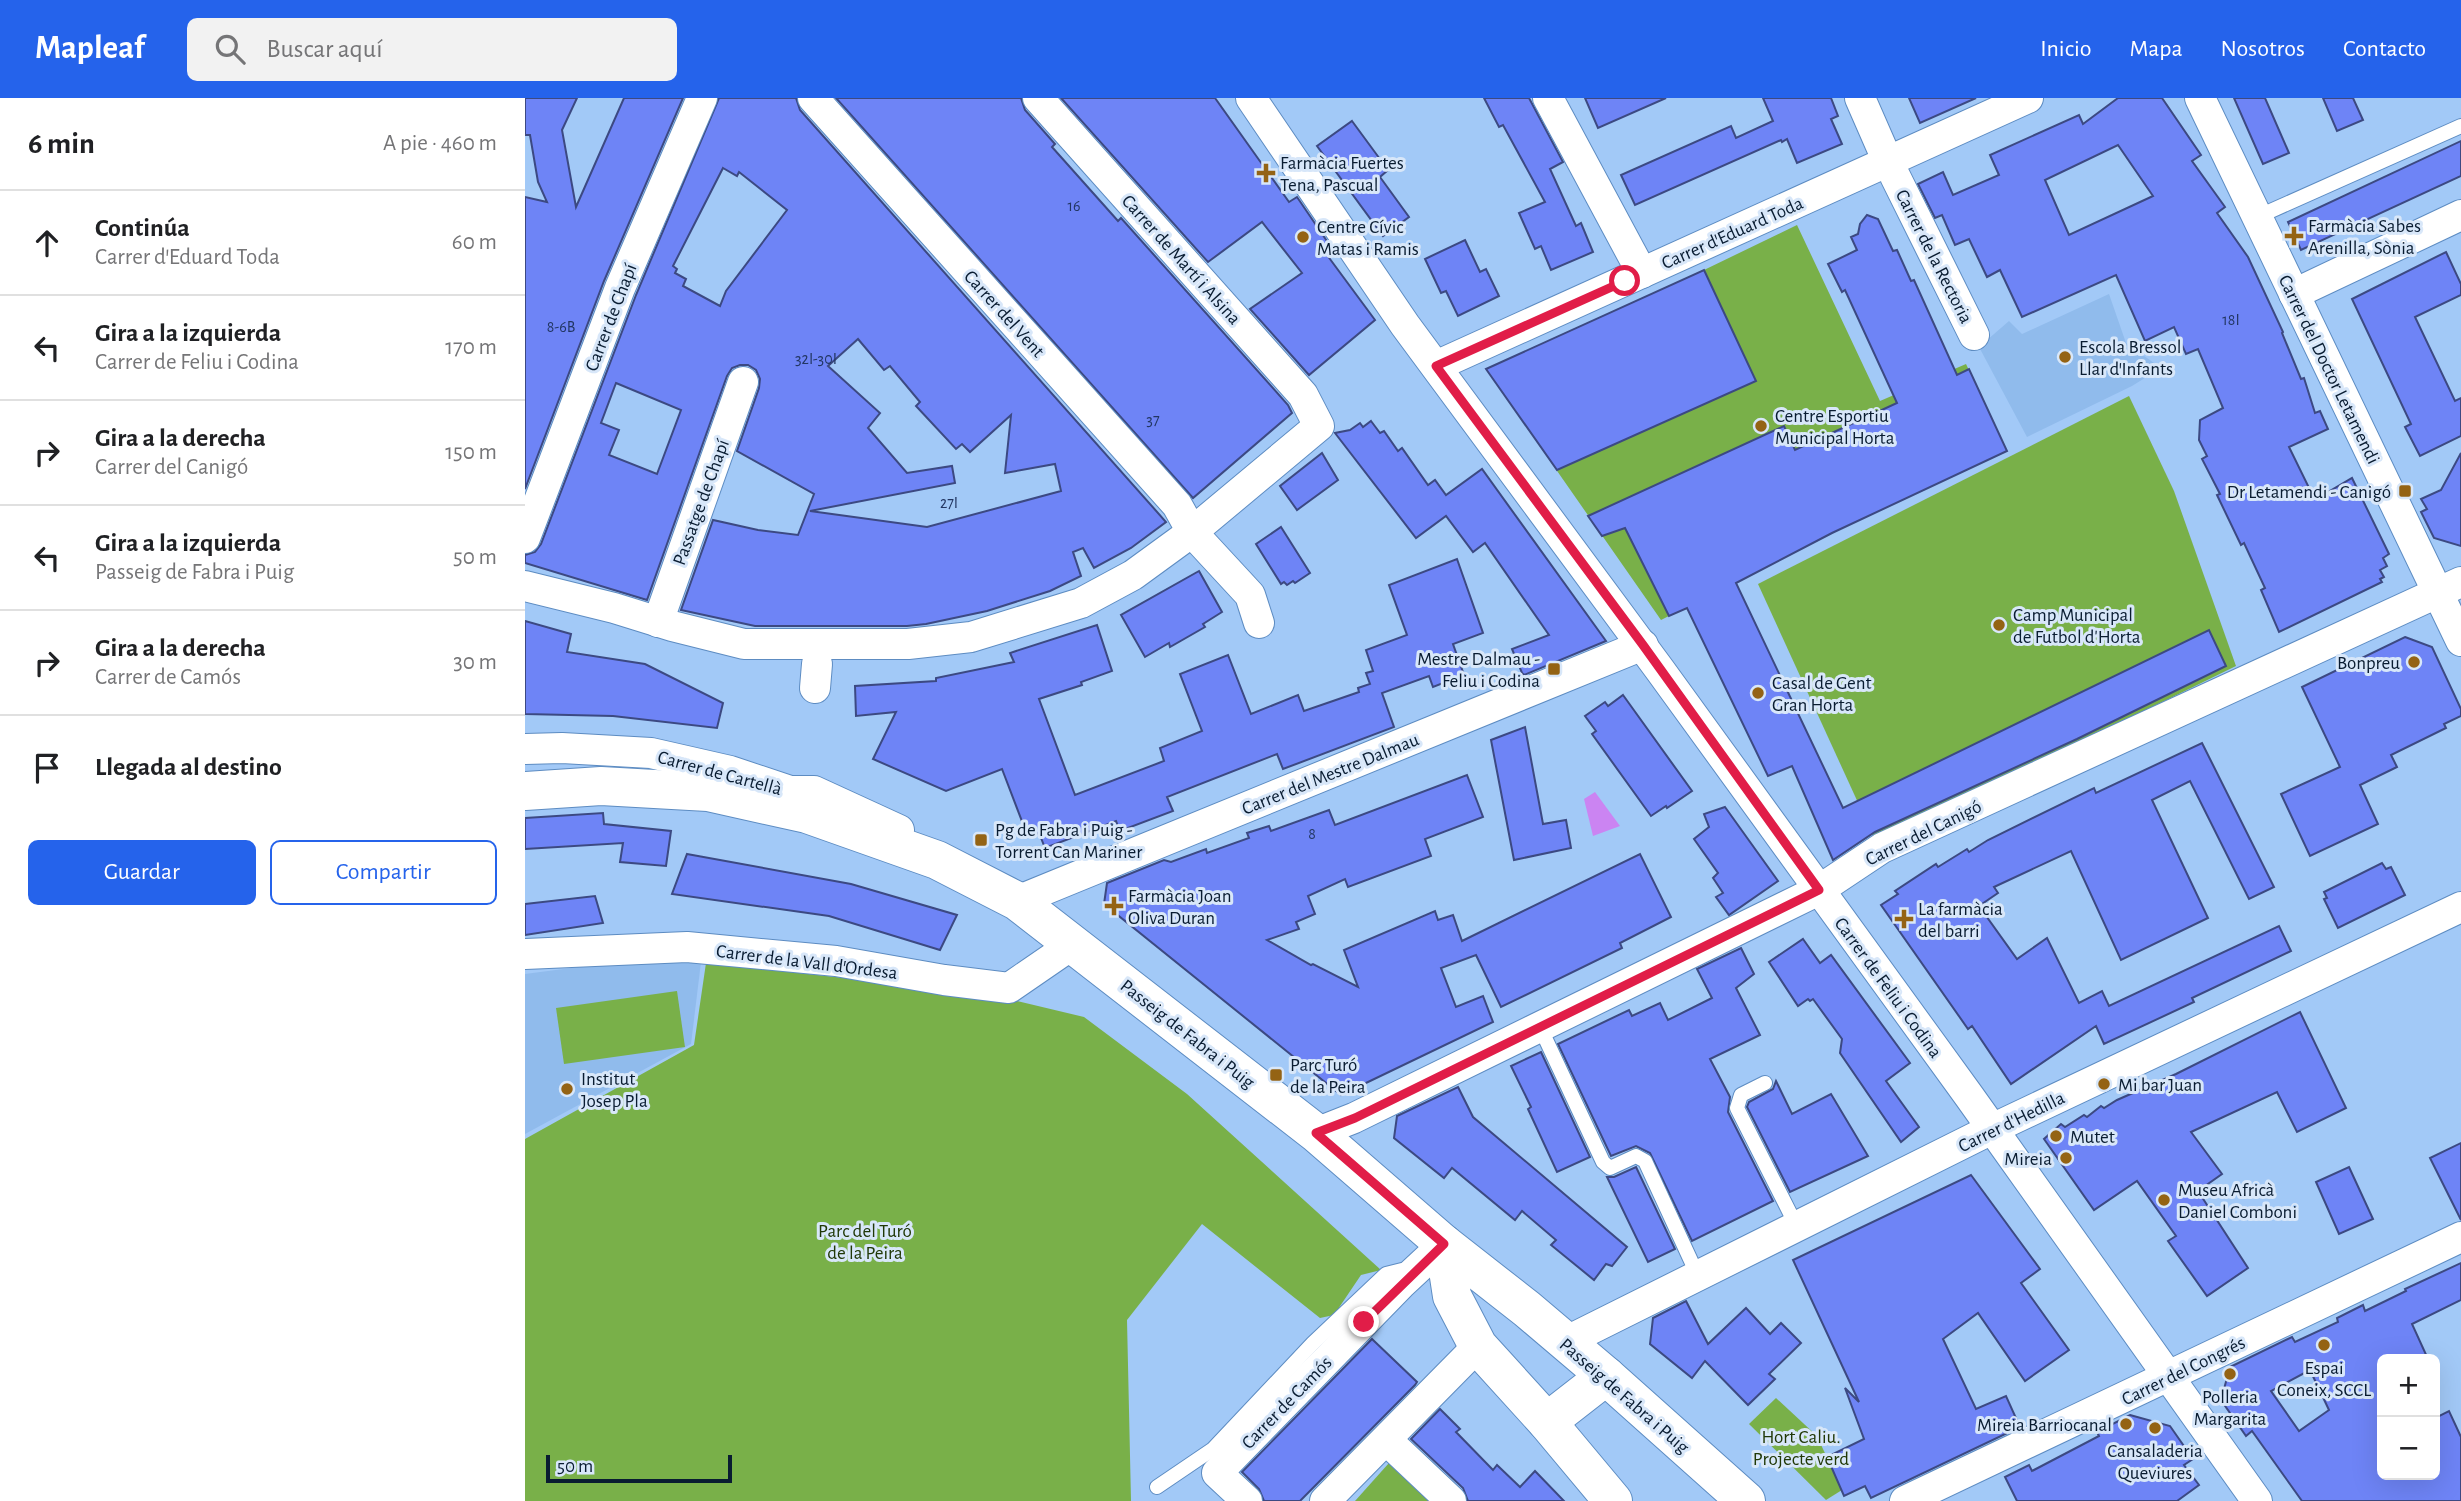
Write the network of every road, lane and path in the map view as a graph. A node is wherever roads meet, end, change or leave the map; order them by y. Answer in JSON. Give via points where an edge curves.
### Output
{"nodes":[{"id":1,"x":702,"y":98,"type":"edge"},
{"id":2,"x":813,"y":98,"type":"edge"},
{"id":3,"x":1038,"y":98,"type":"edge"},
{"id":4,"x":1548,"y":98,"type":"edge"},
{"id":5,"x":1860,"y":98,"type":"edge"},
{"id":6,"x":2028,"y":98,"type":"edge"},
{"id":7,"x":2200,"y":98,"type":"edge"},
{"id":8,"x":1261,"y":102,"type":"edge"},
{"id":9,"x":2461,"y":126,"type":"edge"},
{"id":10,"x":1891,"y":169,"type":"junction"},
{"id":11,"x":2461,"y":215,"type":"edge"},
{"id":12,"x":2257,"y":216,"type":"junction"},
{"id":13,"x":1642,"y":273,"type":"junction"},
{"id":14,"x":2294,"y":295,"type":"junction"},
{"id":15,"x":1974,"y":335,"type":"dead end"},
{"id":16,"x":1436,"y":366,"type":"junction"},
{"id":17,"x":743,"y":382,"type":"dead end"},
{"id":18,"x":1197,"y":537,"type":"junction"},
{"id":19,"x":525,"y":538,"type":"edge"},
{"id":20,"x":525,"y":586,"type":"edge"},
{"id":21,"x":2449,"y":587,"type":"edge"},
{"id":22,"x":658,"y":622,"type":"junction"},
{"id":23,"x":1259,"y":623,"type":"dead end"},
{"id":24,"x":2461,"y":641,"type":"edge"},
{"id":25,"x":1643,"y":645,"type":"junction"},
{"id":26,"x":525,"y":736,"type":"edge"},
{"id":27,"x":525,"y":749,"type":"edge"},
{"id":28,"x":525,"y":791,"type":"edge"},
{"id":29,"x":814,"y":791,"type":"junction"},
{"id":30,"x":937,"y":860,"type":"junction"},
{"id":31,"x":1819,"y":890,"type":"junction"},
{"id":32,"x":1017,"y":901,"type":"junction"},
{"id":33,"x":2461,"y":907,"type":"edge"},
{"id":34,"x":1073,"y":943,"type":"junction"},
{"id":35,"x":525,"y":954,"type":"edge"},
{"id":36,"x":1540,"y":1027,"type":"junction"},
{"id":37,"x":1765,"y":1083,"type":"dead end"},
{"id":38,"x":1992,"y":1129,"type":"junction"},
{"id":39,"x":1316,"y":1133,"type":"junction"},
{"id":40,"x":1797,"y":1227,"type":"junction"},
{"id":41,"x":2461,"y":1237,"type":"edge"},
{"id":42,"x":1444,"y":1244,"type":"junction"},
{"id":43,"x":1413,"y":1272,"type":"junction"},
{"id":44,"x":1698,"y":1276,"type":"junction"},
{"id":45,"x":1565,"y":1342,"type":"junction"},
{"id":46,"x":1478,"y":1346,"type":"junction"},
{"id":47,"x":1606,"y":1376,"type":"junction"},
{"id":48,"x":2167,"y":1376,"type":"junction"},
{"id":49,"x":1547,"y":1422,"type":"junction"},
{"id":50,"x":1396,"y":1449,"type":"dead end"},
{"id":51,"x":1157,"y":1487,"type":"dead end"},
{"id":52,"x":1247,"y":1501,"type":"edge"},
{"id":53,"x":1325,"y":1501,"type":"edge"},
{"id":54,"x":1451,"y":1501,"type":"edge"},
{"id":55,"x":1613,"y":1501,"type":"edge"},
{"id":56,"x":1747,"y":1501,"type":"edge"},
{"id":57,"x":1905,"y":1501,"type":"edge"},
{"id":58,"x":2257,"y":1501,"type":"edge"}],
"edges":[{"from":1,"to":19,"type":"street","name":"Carrer de Chapí","via":[[620,288]]},
{"from":2,"to":18,"type":"street","name":"Carrer del Vent","via":[[1177,505]]},
{"from":3,"to":18,"type":"street","name":"Carrer de Martí i Alsina","via":[[1303,395],[1319,426]]},
{"from":4,"to":13,"type":"street"},
{"from":5,"to":10,"type":"street","name":"Carrer de la Rectoria"},
{"from":6,"to":10,"type":"street","name":"Carrer d'Eduard Toda"},
{"from":7,"to":12,"type":"street","name":"Carrer del Doctor Letamendi"},
{"from":8,"to":16,"type":"street","name":"Carrer de Feliu i Codina"},
{"from":9,"to":12,"type":"lane"},
{"from":10,"to":13,"type":"street","name":"Carrer d'Eduard Toda"},
{"from":10,"to":15,"type":"street","name":"Carrer de la Rectoria"},
{"from":11,"to":14,"type":"street"},
{"from":12,"to":14,"type":"street","name":"Carrer del Doctor Letamendi"},
{"from":13,"to":16,"type":"street","name":"Carrer d'Eduard Toda"},
{"from":14,"to":21,"type":"street","name":"Carrer del Doctor Letamendi"},
{"from":16,"to":25,"type":"street","name":"Carrer de Feliu i Codina"},
{"from":17,"to":22,"type":"street","name":"Passatge de Chapí"},
{"from":18,"to":22,"type":"street","via":[[1081,603],[971,637],[908,644],[744,644]]},
{"from":18,"to":23,"type":"street","name":"Carrer del Vent","via":[[1249,595]]},
{"from":20,"to":22,"type":"street"},
{"from":21,"to":24,"type":"street","name":"Carrer del Doctor Letamendi"},
{"from":21,"to":31,"type":"street","name":"Carrer del Canigó","via":[[1882,848]]},
{"from":25,"to":31,"type":"street","name":"Carrer de Feliu i Codina"},
{"from":25,"to":32,"type":"street","name":"Carrer del Mestre Dalmau"},
{"from":26,"to":29,"type":"street","via":[[692,744],[770,765]]},
{"from":27,"to":29,"type":"street","name":"Carrer de Cartellà","via":[[651,753],[790,791]]},
{"from":28,"to":30,"type":"street","name":"Passeig de Fabra i Puig","via":[[601,786],[708,792],[807,814]]},
{"from":29,"to":30,"type":"street","name":"Carrer de Cartellà","via":[[899,830]]},
{"from":30,"to":32,"type":"street","name":"Passeig de Fabra i Puig"},
{"from":31,"to":36,"type":"street","name":"Carrer del Canigó"},
{"from":31,"to":38,"type":"street","name":"Carrer de Feliu i Codina"},
{"from":32,"to":34,"type":"street","name":"Passeig de Fabra i Puig"},
{"from":33,"to":38,"type":"street","name":"Carrer d'Hedilla"},
{"from":34,"to":35,"type":"street","name":"Carrer de la Vall d'Ordesa","via":[[1009,989],[836,961],[687,947]]},
{"from":34,"to":39,"type":"street","name":"Passeig de Fabra i Puig"},
{"from":36,"to":39,"type":"street","name":"Carrer del Canigó"},
{"from":36,"to":44,"type":"lane","via":[[1604,1162],[1610,1168],[1636,1156],[1645,1161]]},
{"from":37,"to":40,"type":"lane","via":[[1741,1096],[1737,1108]]},
{"from":38,"to":40,"type":"street","name":"Carrer d'Hedilla"},
{"from":38,"to":48,"type":"street","name":"Carrer de Feliu i Codina"},
{"from":39,"to":42,"type":"street","name":"Passeig de Fabra i Puig"},
{"from":40,"to":44,"type":"street","name":"Carrer d'Hedilla"},
{"from":41,"to":48,"type":"street","name":"Carrer del Congrés"},
{"from":42,"to":43,"type":"street","name":"Carrer de Camós"},
{"from":42,"to":45,"type":"street","name":"Passeig de Fabra i Puig"},
{"from":42,"to":46,"type":"street","via":[[1452,1296]]},
{"from":43,"to":51,"type":"lane","via":[[1386,1274],[1213,1448]]},
{"from":43,"to":52,"type":"street","name":"Carrer de Camós","via":[[1217,1473]]},
{"from":44,"to":45,"type":"street","name":"Carrer d'Hedilla"},
{"from":45,"to":47,"type":"street","name":"Passeig de Fabra i Puig"},
{"from":46,"to":49,"type":"street"},
{"from":46,"to":53,"type":"street"},
{"from":47,"to":49,"type":"street"},
{"from":47,"to":56,"type":"street","name":"Passeig de Fabra i Puig"},
{"from":48,"to":57,"type":"street","name":"Carrer del Congrés"},
{"from":48,"to":58,"type":"street","name":"Carrer de Feliu i Codina"},
{"from":49,"to":55,"type":"street"},
{"from":50,"to":54,"type":"street"}]}
